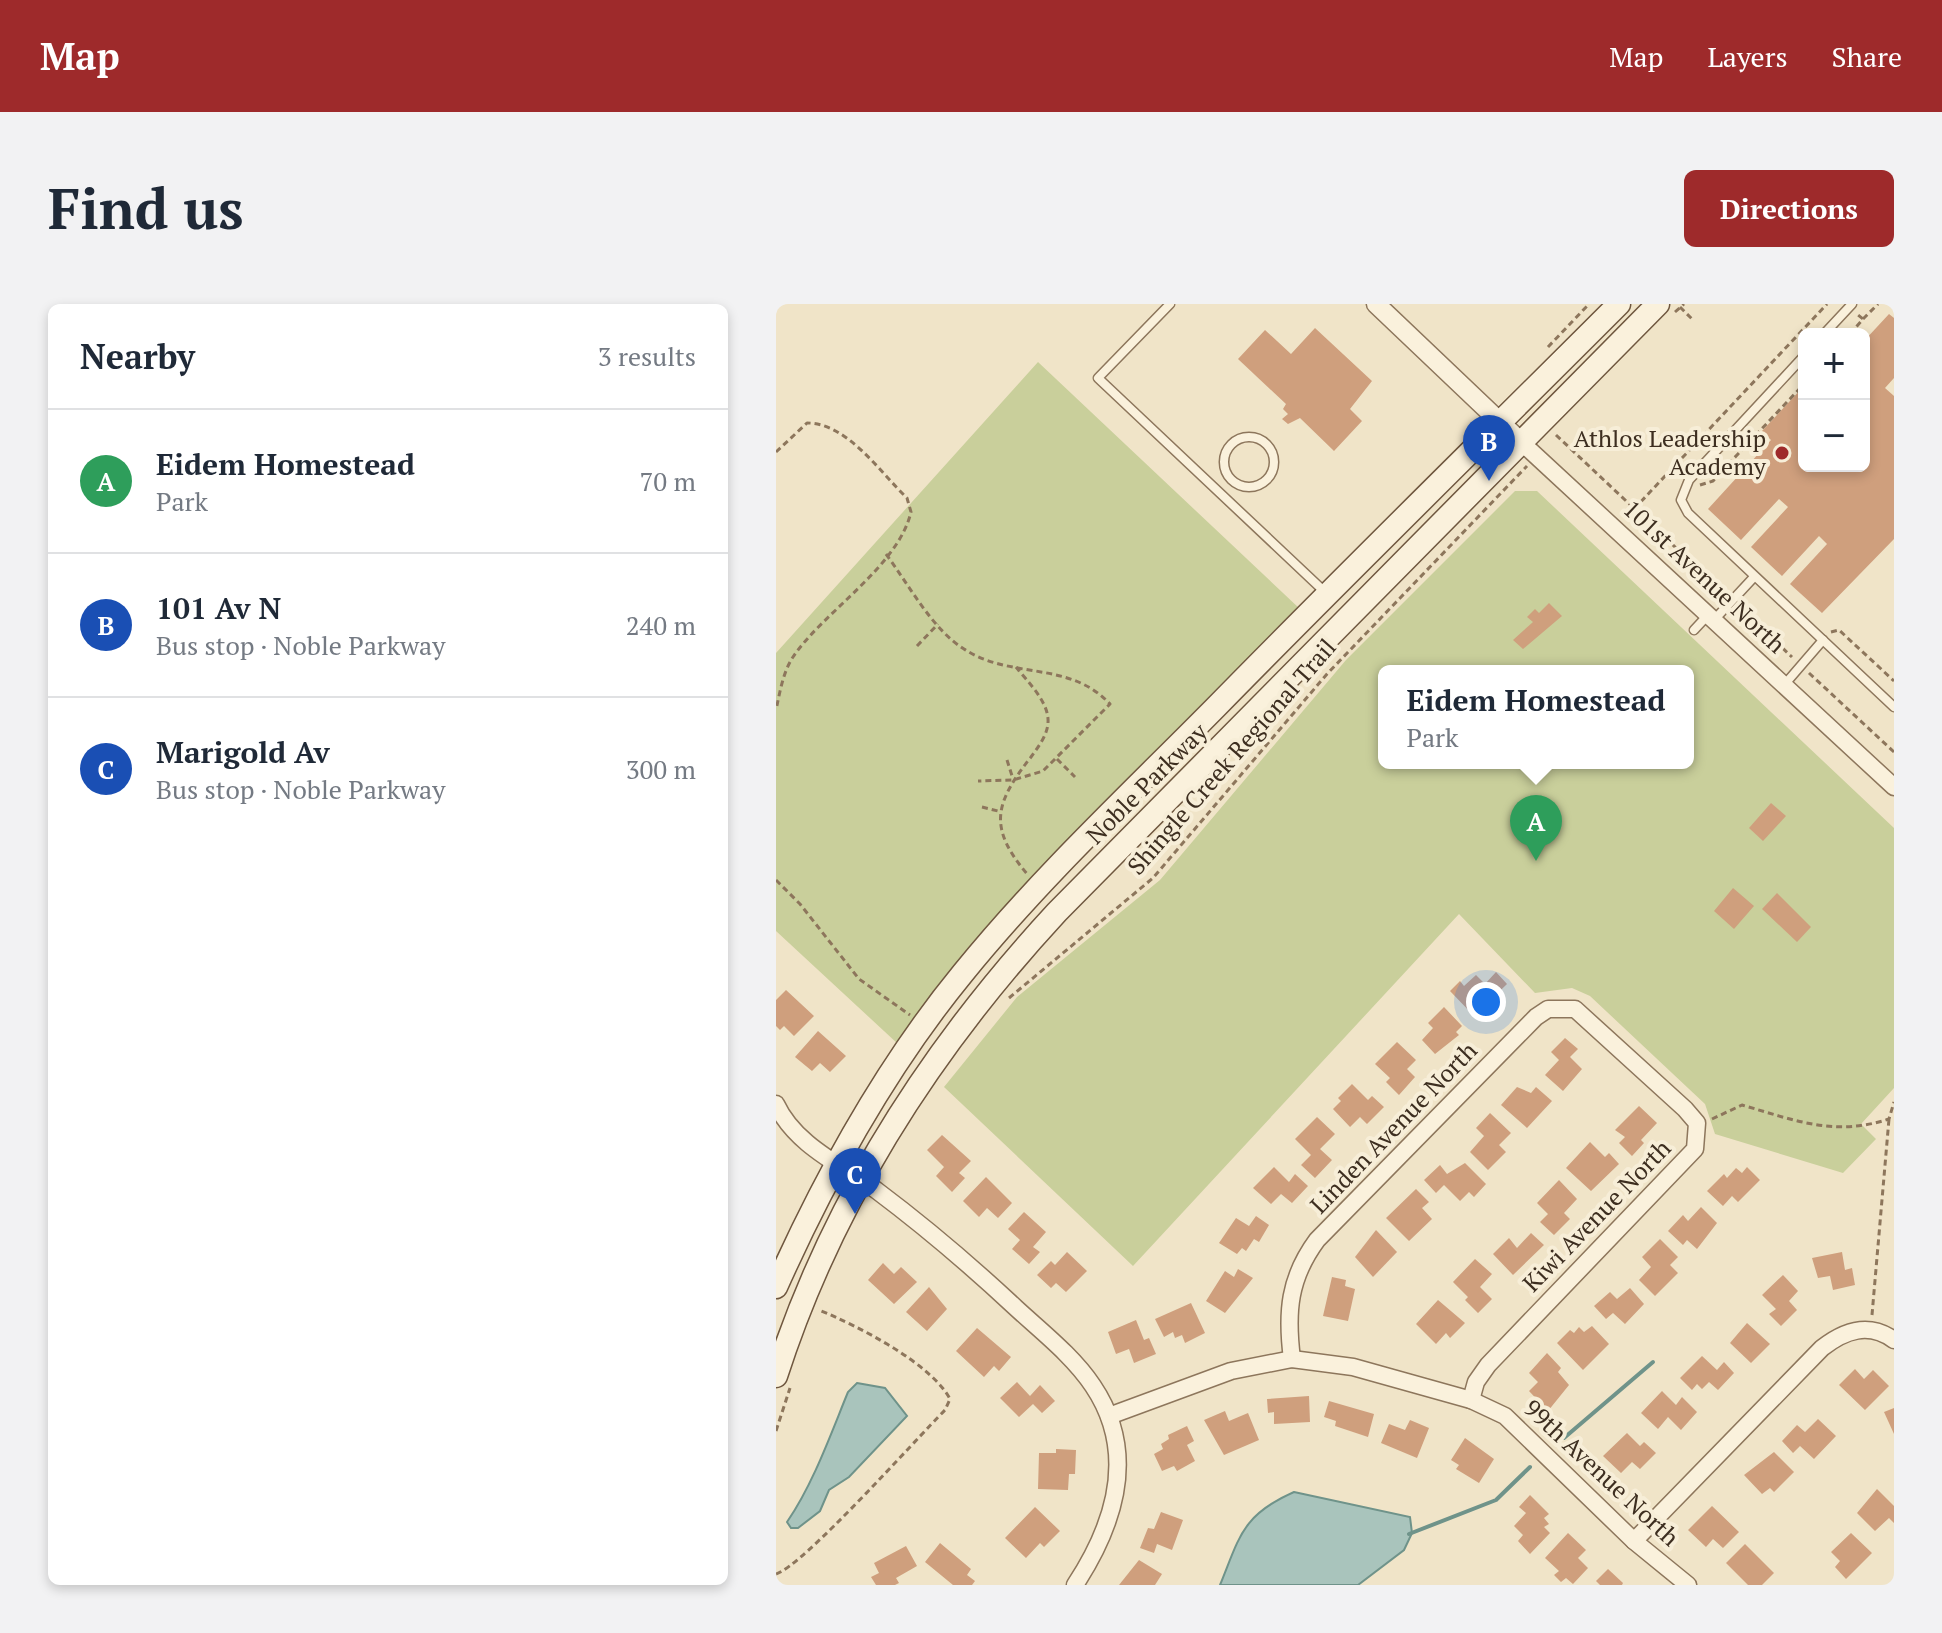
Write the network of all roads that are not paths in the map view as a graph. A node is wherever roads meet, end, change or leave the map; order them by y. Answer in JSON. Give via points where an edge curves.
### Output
{"nodes":[{"id":1,"x":1170,"y":304,"type":"edge"},
{"id":2,"x":1376,"y":304,"type":"edge"},
{"id":3,"x":1619,"y":304,"type":"edge"},
{"id":4,"x":1852,"y":304,"type":"edge"},
{"id":5,"x":1669,"y":306,"type":"edge"},
{"id":6,"x":1830,"y":328,"type":"edge"},
{"id":7,"x":1798,"y":362,"type":"edge"},
{"id":8,"x":1500,"y":422,"type":"junction"},
{"id":9,"x":1520,"y":441,"type":"junction"},
{"id":10,"x":1230,"y":478,"type":"junction"},
{"id":11,"x":1218,"y":491,"type":"junction"},
{"id":12,"x":1754,"y":577,"type":"junction"},
{"id":13,"x":1327,"y":594,"type":"junction"},
{"id":14,"x":1711,"y":617,"type":"junction"},
{"id":15,"x":1694,"y":630,"type":"dead end"},
{"id":16,"x":1823,"y":640,"type":"junction"},
{"id":17,"x":1785,"y":684,"type":"junction"},
{"id":18,"x":1894,"y":707,"type":"edge"},
{"id":19,"x":1894,"y":787,"type":"edge"},
{"id":20,"x":1640,"y":1066,"type":"joint"},
{"id":21,"x":776,"y":1104,"type":"edge"},
{"id":22,"x":836,"y":1162,"type":"junction"},
{"id":23,"x":862,"y":1180,"type":"junction"},
{"id":24,"x":776,"y":1287,"type":"edge"},
{"id":25,"x":1894,"y":1340,"type":"edge"},
{"id":26,"x":1292,"y":1359,"type":"junction"},
{"id":27,"x":776,"y":1376,"type":"edge"},
{"id":28,"x":1471,"y":1400,"type":"junction"},
{"id":29,"x":1109,"y":1416,"type":"junction"},
{"id":30,"x":1634,"y":1541,"type":"junction"},
{"id":31,"x":1075,"y":1585,"type":"edge"},
{"id":32,"x":1688,"y":1585,"type":"edge"}],
"edges":[{"from":1,"to":11,"type":"lane","via":[[1098,378]]},
{"from":2,"to":8,"type":"street","name":"101st Avenue North"},
{"from":3,"to":8,"type":"main road","name":"Noble Parkway"},
{"from":4,"to":6,"type":"lane"},
{"from":5,"to":9,"type":"main road","name":"Noble Parkway"},
{"from":7,"to":12,"type":"lane","via":[[1682,491],[1683,507]]},
{"from":8,"to":9,"type":"street","name":"101st Avenue North"},
{"from":8,"to":13,"type":"main road","name":"Noble Parkway"},
{"from":9,"to":14,"type":"street","name":"101st Avenue North"},
{"from":9,"to":23,"type":"main road","name":"Noble Parkway","via":[[1024,948],[915,1091]]},
{"from":10,"to":10,"type":"lane","via":[[1224,465],[1230,445],[1252,436],[1267,443],[1275,465],[1267,480],[1244,487]]},
{"from":10,"to":11,"type":"lane"},
{"from":11,"to":13,"type":"lane"},
{"from":12,"to":14,"type":"lane"},
{"from":12,"to":16,"type":"lane"},
{"from":13,"to":22,"type":"main road","name":"Noble Parkway","via":[[993,937],[906,1051]]},
{"from":14,"to":15,"type":"lane"},
{"from":14,"to":17,"type":"street","name":"101st Avenue North"},
{"from":16,"to":17,"type":"lane"},
{"from":16,"to":18,"type":"lane"},
{"from":17,"to":19,"type":"street","name":"101st Avenue North"},
{"from":20,"to":26,"type":"street","name":"Linden Avenue North","via":[[1575,1009],[1548,1009],[1536,1017],[1306,1256],[1290,1293]]},
{"from":20,"to":28,"type":"street","name":"Kiwi Avenue North","via":[[1697,1123],[1695,1149],[1488,1365]]},
{"from":21,"to":22,"type":"street","via":[[794,1133]]},
{"from":22,"to":23,"type":"street"},
{"from":22,"to":24,"type":"main road","name":"Noble Parkway"},
{"from":23,"to":27,"type":"main road","name":"Noble Parkway","via":[[804,1299]]},
{"from":23,"to":29,"type":"street","via":[[941,1238],[1049,1339],[1092,1385]]},
{"from":25,"to":30,"type":"street","via":[[1869,1328],[1836,1337]]},
{"from":26,"to":28,"type":"street","name":"99th Avenue North","via":[[1353,1367]]},
{"from":26,"to":29,"type":"street","name":"99th Avenue North","via":[[1231,1371]]},
{"from":28,"to":30,"type":"street","name":"99th Avenue North","via":[[1505,1416]]},
{"from":29,"to":31,"type":"street","via":[[1118,1475],[1114,1505],[1105,1535]]},
{"from":30,"to":32,"type":"street","name":"99th Avenue North"}]}
